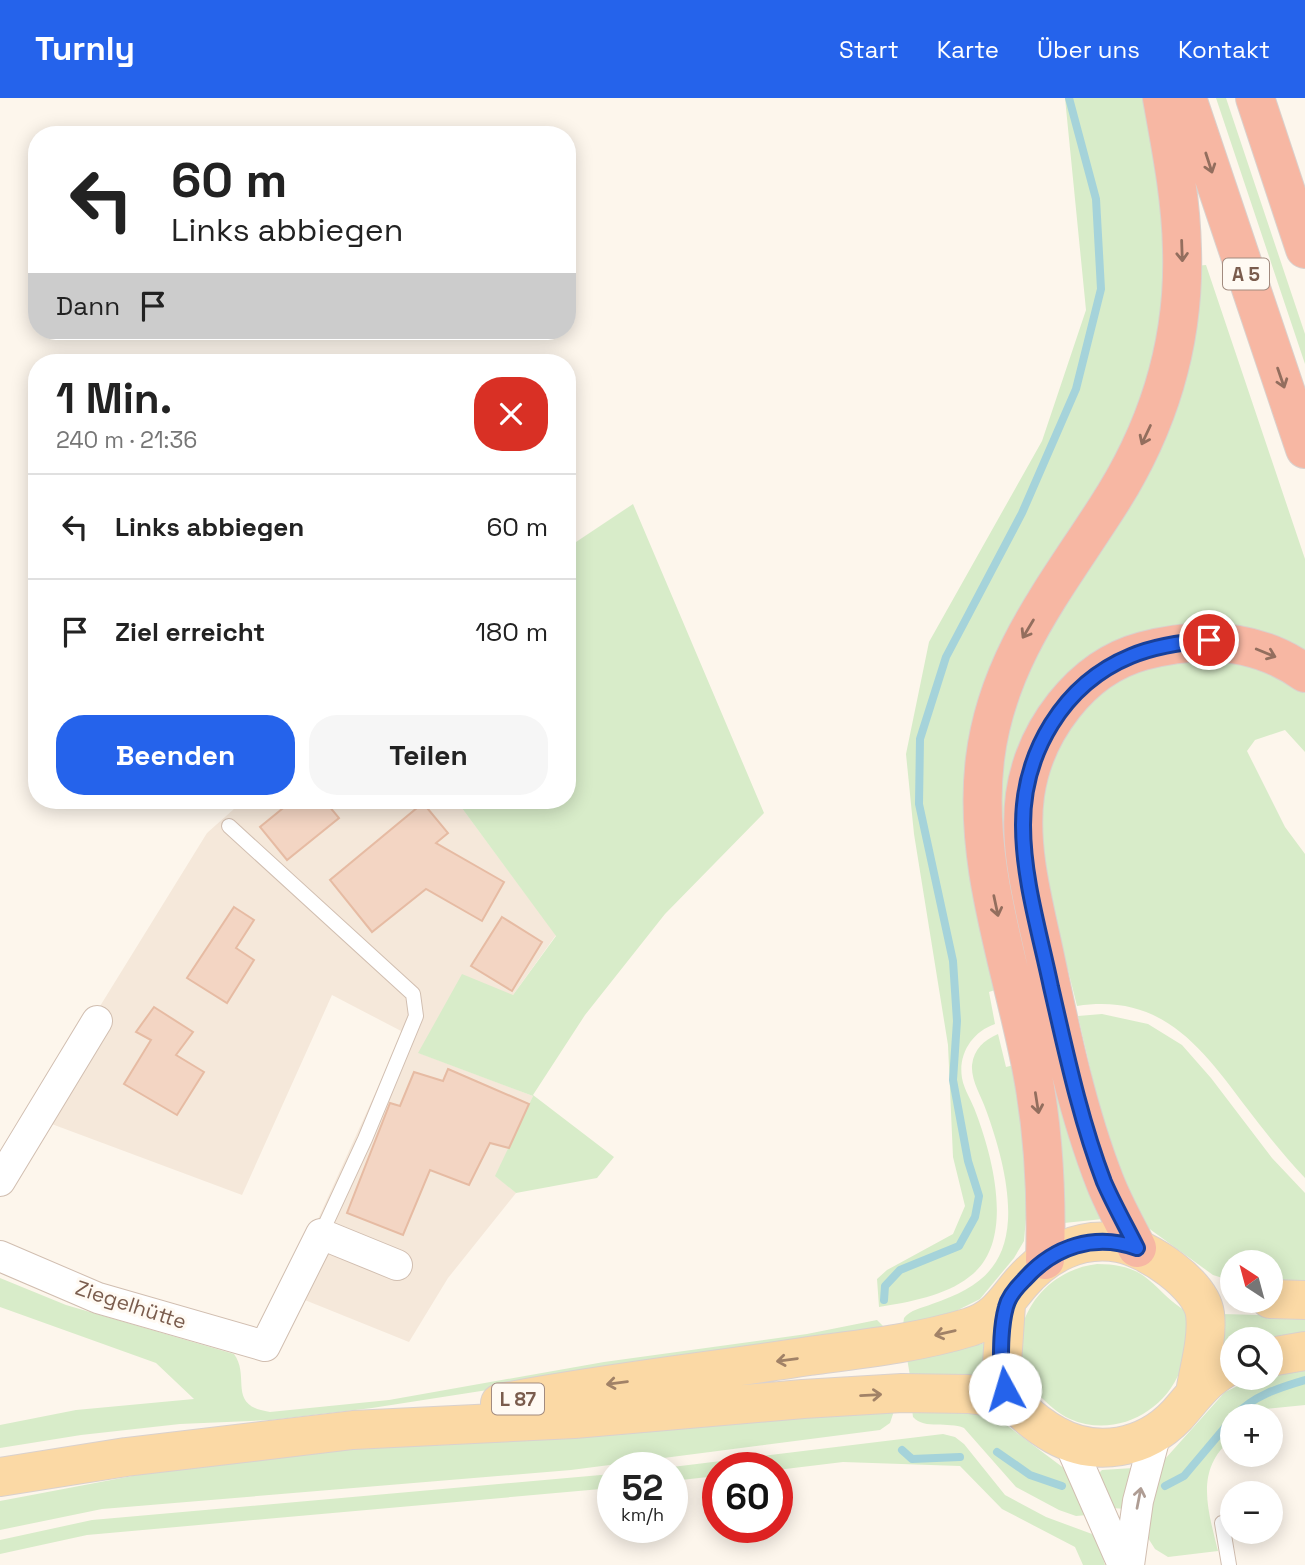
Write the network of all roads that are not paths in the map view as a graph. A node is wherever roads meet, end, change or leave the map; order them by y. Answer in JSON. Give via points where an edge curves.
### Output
{"nodes":[{"id":1,"x":1162,"y":98,"type":"edge"},
{"id":2,"x":1188,"y":98,"type":"edge"},
{"id":3,"x":1255,"y":98,"type":"edge"},
{"id":4,"x":1305,"y":249,"type":"edge"},
{"id":5,"x":1305,"y":449,"type":"edge"},
{"id":6,"x":1305,"y":673,"type":"edge"},
{"id":7,"x":229,"y":827,"type":"dead end"},
{"id":8,"x":97,"y":1020,"type":"dead end"},
{"id":9,"x":1040,"y":1020,"type":"junction"},
{"id":10,"x":0,"y":1181,"type":"edge"},
{"id":11,"x":321,"y":1234,"type":"junction"},
{"id":12,"x":1137,"y":1248,"type":"junction"},
{"id":13,"x":0,"y":1256,"type":"edge"},
{"id":14,"x":1045,"y":1260,"type":"junction"},
{"id":15,"x":397,"y":1265,"type":"dead end"},
{"id":16,"x":1189,"y":1287,"type":"junction"},
{"id":17,"x":1220,"y":1294,"type":"edge"},
{"id":18,"x":1283,"y":1299,"type":"edge"},
{"id":19,"x":1305,"y":1300,"type":"edge"},
{"id":20,"x":1006,"y":1305,"type":"junction"},
{"id":21,"x":1305,"y":1350,"type":"edge"},
{"id":22,"x":1283,"y":1354,"type":"edge"},
{"id":23,"x":1220,"y":1373,"type":"edge"},
{"id":24,"x":1195,"y":1393,"type":"junction"},
{"id":25,"x":1019,"y":1407,"type":"junction"},
{"id":26,"x":353,"y":1430,"type":"junction"},
{"id":27,"x":1156,"y":1433,"type":"junction"},
{"id":28,"x":1069,"y":1442,"type":"junction"},
{"id":29,"x":0,"y":1477,"type":"edge"},
{"id":30,"x":1226,"y":1544,"type":"edge"},
{"id":31,"x":1123,"y":1565,"type":"edge"},
{"id":32,"x":1129,"y":1565,"type":"edge"},
{"id":33,"x":1229,"y":1565,"type":"edge"}],
"edges":[{"from":1,"to":9,"type":"highway","one_way":true,"via":[[1182,247],[1181,309],[1169,371],[1132,464],[1015,654],[996,705],[985,758],[985,852]]},
{"from":2,"to":5,"type":"highway","number":"A 5","one_way":true},
{"from":3,"to":4,"type":"highway"},
{"from":9,"to":6,"type":"highway","one_way":true,"via":[[1035,912],[1024,852],[1025,793],[1036,755],[1062,708],[1084,685],[1118,662],[1175,644],[1235,643],[1263,651]]},
{"from":7,"to":11,"type":"lane","via":[[412,994],[416,1016]]},
{"from":8,"to":10,"type":"street"},
{"from":9,"to":12,"type":"highway","via":[[1104,1180]]},
{"from":9,"to":14,"type":"highway","one_way":true},
{"from":11,"to":13,"type":"street","name":"Ziegelhütte","via":[[265,1346],[98,1298]]},
{"from":11,"to":15,"type":"street"},
{"from":12,"to":14,"type":"main road","via":[[1094,1242],[1067,1248]]},
{"from":12,"to":16,"type":"main road"},
{"from":14,"to":20,"type":"main road"},
{"from":16,"to":17,"type":"main road"},
{"from":16,"to":24,"type":"main road","via":[[1205,1315]]},
{"from":18,"to":19,"type":"main road"},
{"from":20,"to":25,"type":"main road","via":[[1001,1378]]},
{"from":20,"to":26,"type":"main road","number":"L 87","one_way":true,"via":[[979,1324],[896,1344],[576,1388]]},
{"from":21,"to":22,"type":"main road"},
{"from":23,"to":24,"type":"main road"},
{"from":24,"to":27,"type":"main road"},
{"from":26,"to":25,"type":"main road","number":"L 87","one_way":true,"via":[[574,1419],[902,1393],[968,1394]]},
{"from":25,"to":28,"type":"main road"},
{"from":26,"to":29,"type":"main road","number":"L 87"},
{"from":27,"to":28,"type":"main road","via":[[1119,1447]]},
{"from":32,"to":27,"type":"street","one_way":true},
{"from":28,"to":31,"type":"street"},
{"from":30,"to":33,"type":"lane"}]}
